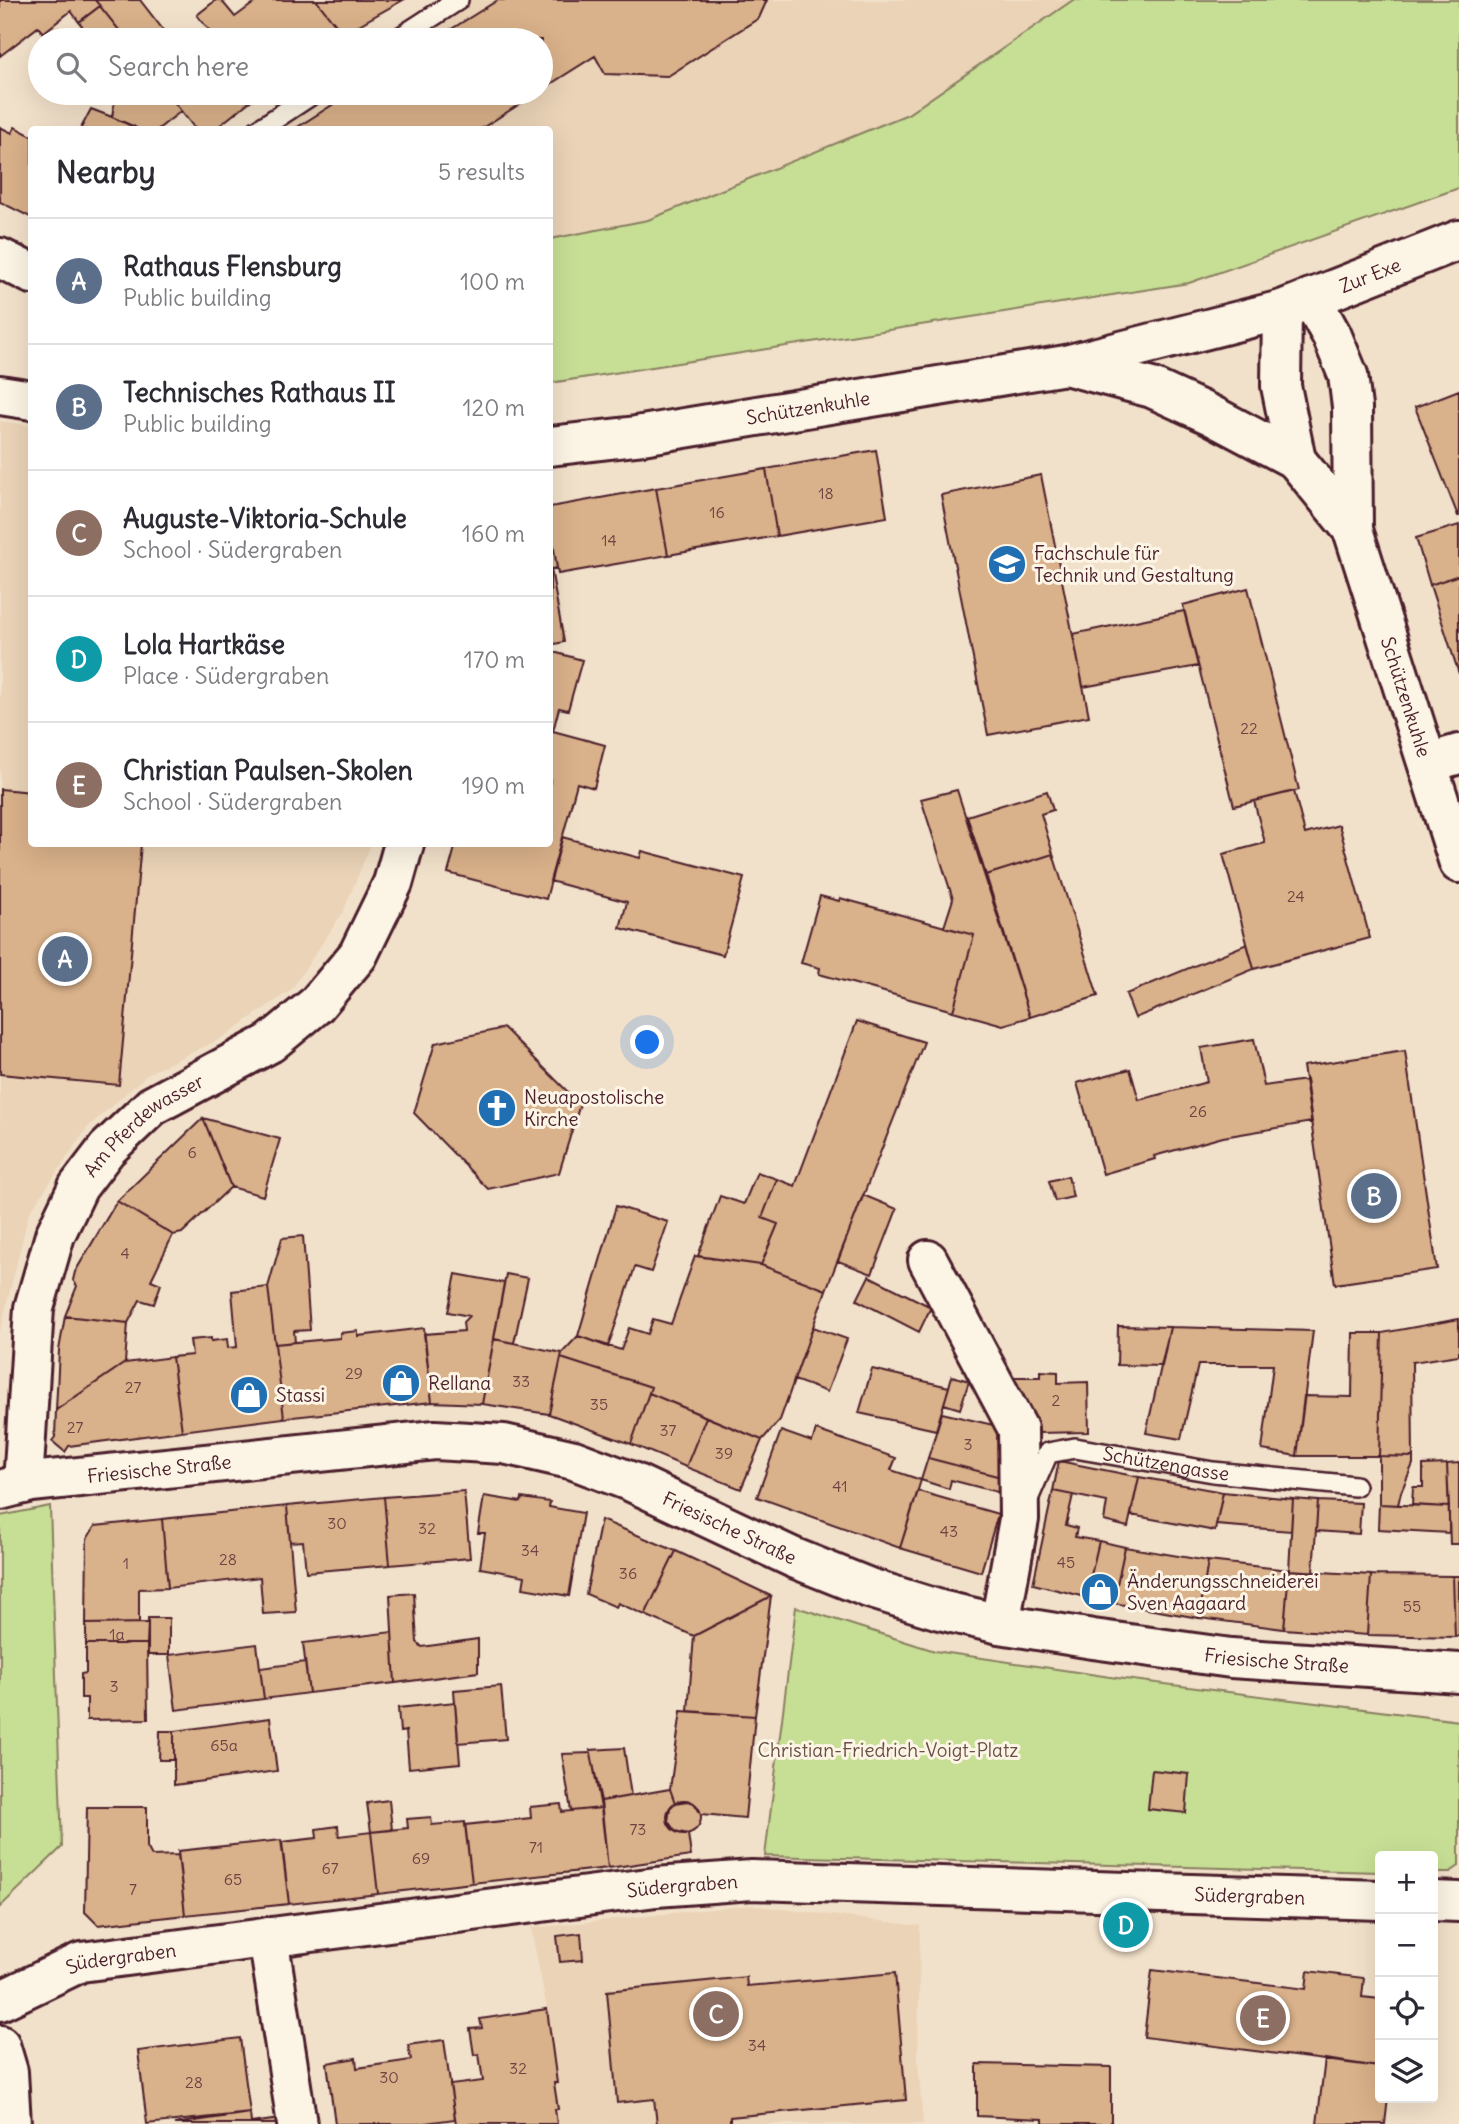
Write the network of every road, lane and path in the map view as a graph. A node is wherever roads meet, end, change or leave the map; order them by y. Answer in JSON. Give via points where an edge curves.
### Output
{"nodes":[{"id":1,"x":458,"y":0,"type":"edge"},
{"id":2,"x":415,"y":28,"type":"edge"},
{"id":3,"x":296,"y":105,"type":"edge"},
{"id":4,"x":264,"y":126,"type":"edge"},
{"id":5,"x":1459,"y":240,"type":"edge"},
{"id":6,"x":0,"y":258,"type":"edge"},
{"id":7,"x":28,"y":272,"type":"edge"},
{"id":8,"x":1297,"y":304,"type":"junction"},
{"id":9,"x":1066,"y":365,"type":"junction"},
{"id":10,"x":0,"y":395,"type":"edge"},
{"id":11,"x":28,"y":399,"type":"edge"},
{"id":12,"x":553,"y":446,"type":"edge"},
{"id":13,"x":1296,"y":460,"type":"junction"},
{"id":14,"x":1353,"y":530,"type":"junction"},
{"id":15,"x":1443,"y":759,"type":"edge"},
{"id":16,"x":403,"y":847,"type":"edge"},
{"id":17,"x":1459,"y":863,"type":"edge"},
{"id":18,"x":928,"y":1260,"type":"dead end"},
{"id":19,"x":1355,"y":1486,"type":"dead end"},
{"id":20,"x":12,"y":1487,"type":"edge"},
{"id":21,"x":1018,"y":1519,"type":"junction"},
{"id":22,"x":1000,"y":1624,"type":"junction"},
{"id":23,"x":1459,"y":1674,"type":"edge"},
{"id":24,"x":1375,"y":1899,"type":"edge"},
{"id":25,"x":1438,"y":1901,"type":"edge"},
{"id":26,"x":1459,"y":1902,"type":"edge"},
{"id":27,"x":268,"y":1937,"type":"junction"},
{"id":28,"x":0,"y":2001,"type":"edge"},
{"id":29,"x":0,"y":2045,"type":"edge"},
{"id":30,"x":11,"y":2124,"type":"edge"},
{"id":31,"x":297,"y":2124,"type":"edge"}],
"edges":[{"from":1,"to":2,"type":"lane"},
{"from":3,"to":4,"type":"lane"},
{"from":5,"to":8,"type":"street","name":"Zur Exe"},
{"from":6,"to":7,"type":"street"},
{"from":8,"to":9,"type":"street","name":"Schützenkuhle"},
{"from":8,"to":13,"type":"street","name":"Schützenkuhle","via":[[1281,386]]},
{"from":8,"to":14,"type":"street","name":"Schützenkuhle","via":[[1332,336],[1348,375]]},
{"from":9,"to":12,"type":"street","name":"Schützenkuhle"},
{"from":9,"to":13,"type":"street","name":"Schützenkuhle","via":[[1152,388]]},
{"from":10,"to":11,"type":"street"},
{"from":13,"to":14,"type":"street","name":"Schützenkuhle"},
{"from":14,"to":15,"type":"street","name":"Schützenkuhle"},
{"from":15,"to":17,"type":"street","name":"Schützenkuhle"},
{"from":16,"to":20,"type":"street","name":"Am Pferdewasser","via":[[393,883],[358,955],[316,1006],[270,1043],[152,1107],[107,1149],[78,1187],[55,1235],[34,1308]]},
{"from":18,"to":21,"type":"street","name":"Schützengasse","via":[[1018,1429]]},
{"from":19,"to":21,"type":"lane","name":"Schützengasse","via":[[1213,1472],[1075,1448],[1048,1453]]},
{"from":20,"to":22,"type":"street","name":"Friesische Straße","via":[[435,1440],[504,1444],[574,1460],[632,1482],[794,1558],[870,1588]]},
{"from":21,"to":22,"type":"street","name":"Schützengasse"},
{"from":22,"to":23,"type":"street","name":"Friesische Straße","via":[[1231,1658]]},
{"from":24,"to":27,"type":"street","name":"Südergraben","via":[[752,1880],[656,1887]]},
{"from":25,"to":26,"type":"street"},
{"from":27,"to":28,"type":"street","name":"Südergraben","via":[[81,1962]]},
{"from":27,"to":31,"type":"street"},
{"from":29,"to":30,"type":"street","via":[[8,2072]]}]}
